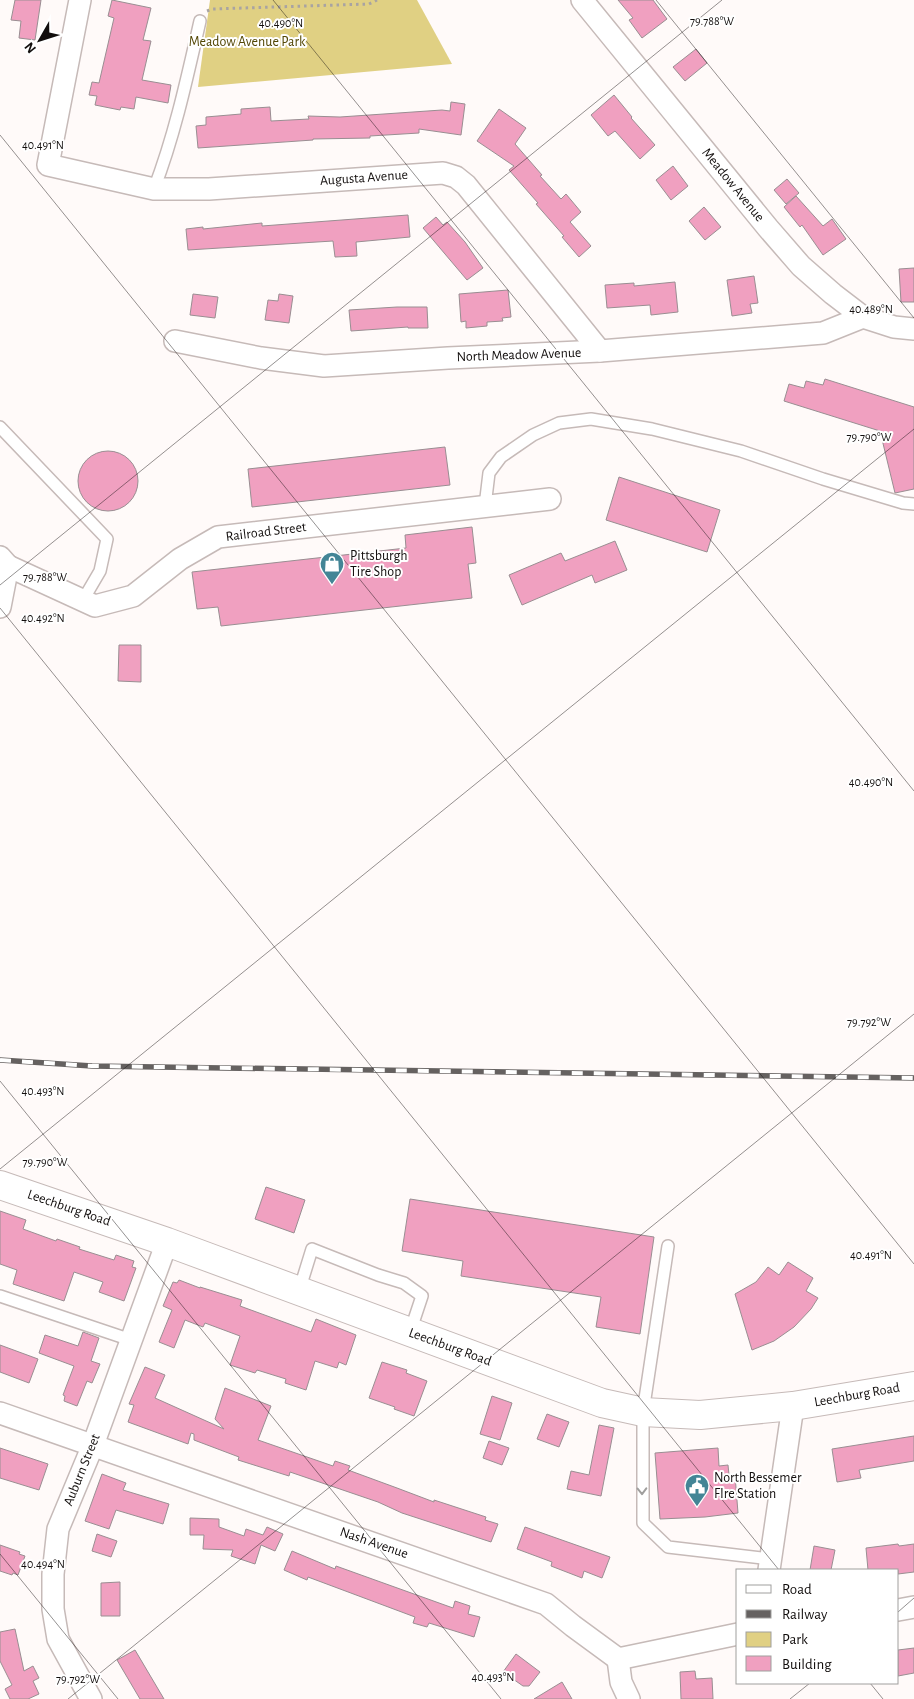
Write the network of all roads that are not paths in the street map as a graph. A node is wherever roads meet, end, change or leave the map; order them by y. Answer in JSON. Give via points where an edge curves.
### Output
{"nodes":[{"id":1,"x":80,"y":0,"type":"edge"},
{"id":2,"x":582,"y":0,"type":"edge"},
{"id":3,"x":200,"y":21,"type":"road end"},
{"id":4,"x":154,"y":189,"type":"junction"},
{"id":5,"x":863,"y":317,"type":"junction"},
{"id":6,"x":914,"y":328,"type":"edge"},
{"id":7,"x":175,"y":341,"type":"dead end"},
{"id":8,"x":600,"y":351,"type":"junction"},
{"id":9,"x":0,"y":427,"type":"edge"},
{"id":10,"x":550,"y":499,"type":"dead end"},
{"id":11,"x":914,"y":504,"type":"edge"},
{"id":12,"x":485,"y":506,"type":"junction"},
{"id":13,"x":4,"y":561,"type":"edge"},
{"id":14,"x":83,"y":600,"type":"junction"},
{"id":15,"x":0,"y":607,"type":"edge"},
{"id":16,"x":0,"y":1185,"type":"edge"},
{"id":17,"x":167,"y":1242,"type":"junction"},
{"id":18,"x":668,"y":1246,"type":"dead end"},
{"id":19,"x":299,"y":1291,"type":"junction"},
{"id":20,"x":0,"y":1296,"type":"edge"},
{"id":21,"x":410,"y":1332,"type":"junction"},
{"id":22,"x":130,"y":1340,"type":"junction"},
{"id":23,"x":914,"y":1386,"type":"edge"},
{"id":24,"x":793,"y":1406,"type":"junction"},
{"id":25,"x":643,"y":1412,"type":"junction"},
{"id":26,"x":0,"y":1413,"type":"edge"},
{"id":27,"x":93,"y":1445,"type":"junction"},
{"id":28,"x":770,"y":1564,"type":"edge"},
{"id":29,"x":914,"y":1608,"type":"edge"},
{"id":30,"x":899,"y":1610,"type":"edge"},
{"id":31,"x":736,"y":1634,"type":"edge"},
{"id":32,"x":618,"y":1659,"type":"junction"},
{"id":33,"x":92,"y":1699,"type":"edge"},
{"id":34,"x":629,"y":1699,"type":"edge"}],
"edges":[{"from":1,"to":4,"type":"street","name":"Augusta Avenue","via":[[48,165]]},
{"from":2,"to":5,"type":"street","name":"Meadow Avenue","via":[[795,260]]},
{"from":3,"to":4,"type":"lane","via":[[187,83]]},
{"from":4,"to":8,"type":"street","name":"Augusta Avenue","via":[[209,189],[443,173],[456,177],[466,185]]},
{"from":5,"to":6,"type":"street","name":"Meadow Avenue","via":[[894,327]]},
{"from":5,"to":8,"type":"street","name":"North Meadow Avenue","via":[[823,332]]},
{"from":7,"to":8,"type":"street","name":"North Meadow Avenue","via":[[324,366]]},
{"from":9,"to":14,"type":"lane","via":[[107,539],[100,571]]},
{"from":10,"to":12,"type":"street","name":"Railroad Street"},
{"from":11,"to":12,"type":"lane","via":[[823,479],[742,451],[652,429],[591,419],[559,423],[533,435],[501,457],[489,473]]},
{"from":12,"to":14,"type":"street","name":"Railroad Street","via":[[218,537],[180,559],[133,596],[95,606]]},
{"from":13,"to":14,"type":"street","name":"Railroad Street"},
{"from":13,"to":15,"type":"street","name":"Railroad Street"},
{"from":16,"to":17,"type":"street","name":"Leechburg Road"},
{"from":17,"to":19,"type":"street","name":"Leechburg Road"},
{"from":17,"to":22,"type":"street","name":"Auburn Street"},
{"from":18,"to":25,"type":"lane"},
{"from":19,"to":21,"type":"street","name":"Leechburg Road"},
{"from":19,"to":21,"type":"lane","via":[[312,1249],[332,1256],[404,1283],[422,1296]]},
{"from":20,"to":22,"type":"lane"},
{"from":21,"to":25,"type":"street","name":"Leechburg Road","via":[[602,1403]]},
{"from":22,"to":27,"type":"street","name":"Auburn Street"},
{"from":23,"to":24,"type":"street","name":"Leechburg Road"},
{"from":24,"to":25,"type":"street","name":"Leechburg Road","via":[[700,1415]]},
{"from":24,"to":28,"type":"street"},
{"from":25,"to":28,"type":"lane","one_way":true,"via":[[643,1523],[668,1547]]},
{"from":26,"to":27,"type":"street","name":"Nash Avenue"},
{"from":27,"to":32,"type":"street","name":"Nash Avenue","via":[[546,1604]]},
{"from":27,"to":33,"type":"street","name":"Auburn Street","via":[[58,1529],[53,1574],[53,1609],[58,1639]]},
{"from":29,"to":30,"type":"street"},
{"from":31,"to":32,"type":"street"},
{"from":32,"to":34,"type":"street","via":[[621,1682]]}]}
